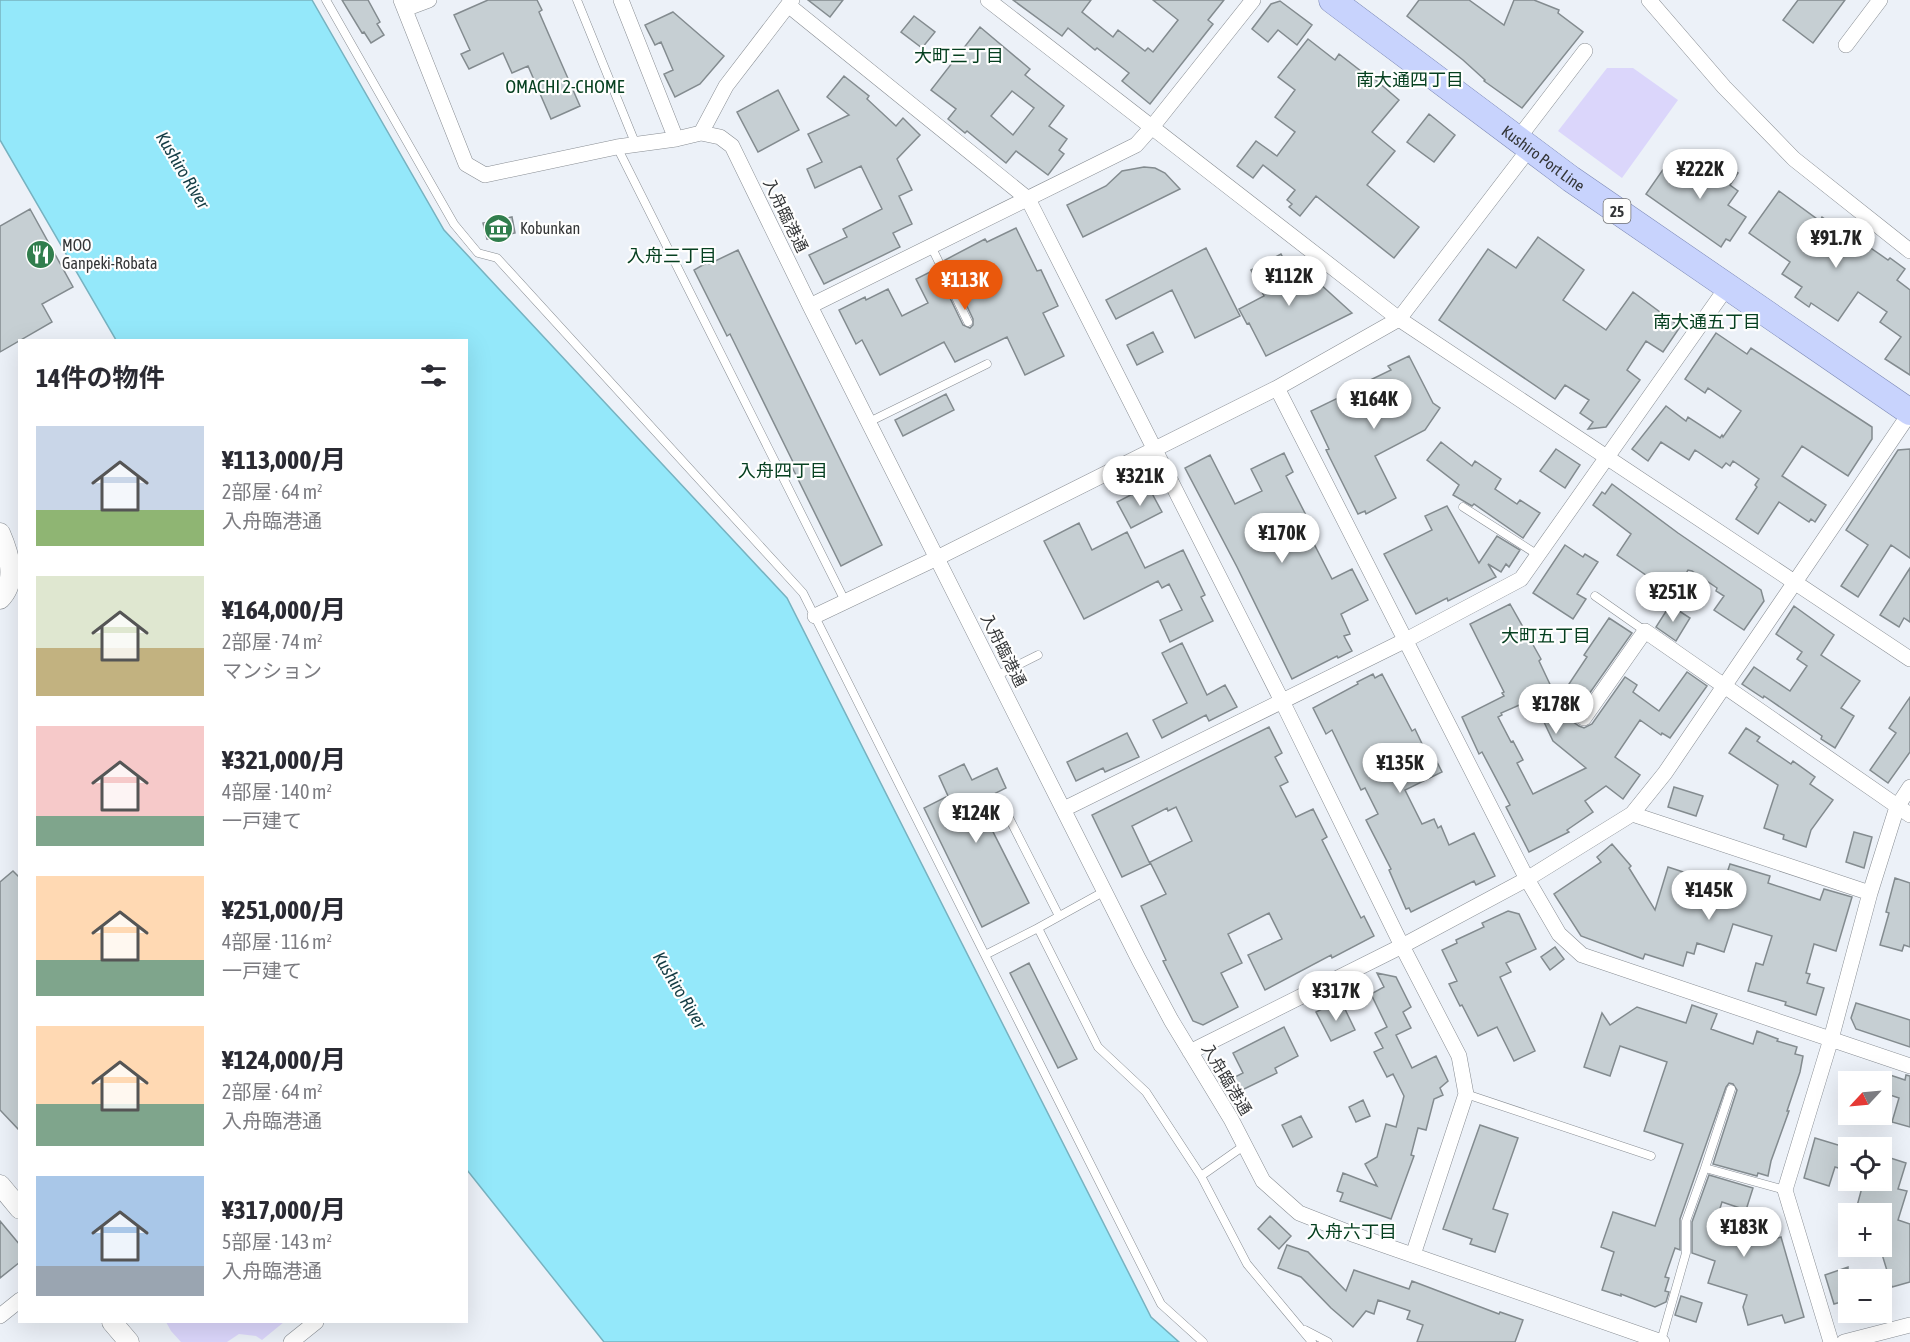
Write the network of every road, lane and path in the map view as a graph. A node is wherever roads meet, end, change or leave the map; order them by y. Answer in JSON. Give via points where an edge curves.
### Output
{"nodes":[{"id":1,"x":326,"y":0,"type":"edge"},
{"id":2,"x":429,"y":0,"type":"edge"},
{"id":3,"x":577,"y":0,"type":"edge"},
{"id":4,"x":621,"y":0,"type":"edge"},
{"id":5,"x":988,"y":0,"type":"edge"},
{"id":6,"x":1253,"y":0,"type":"edge"},
{"id":7,"x":1332,"y":0,"type":"edge"},
{"id":8,"x":1649,"y":0,"type":"edge"},
{"id":9,"x":1880,"y":0,"type":"edge"},
{"id":10,"x":790,"y":2,"type":"edge"},
{"id":11,"x":403,"y":5,"type":"edge"},
{"id":12,"x":1846,"y":45,"type":"dead end"},
{"id":13,"x":1585,"y":51,"type":"dead end"},
{"id":14,"x":1152,"y":127,"type":"junction"},
{"id":15,"x":701,"y":133,"type":"junction"},
{"id":16,"x":676,"y":139,"type":"junction"},
{"id":17,"x":1523,"y":144,"type":"junction"},
{"id":18,"x":636,"y":145,"type":"junction"},
{"id":19,"x":616,"y":147,"type":"junction"},
{"id":20,"x":1028,"y":199,"type":"junction"},
{"id":21,"x":931,"y":246,"type":"junction"},
{"id":22,"x":1910,"y":250,"type":"edge"},
{"id":23,"x":1727,"y":287,"type":"junction"},
{"id":24,"x":810,"y":306,"type":"junction"},
{"id":25,"x":1399,"y":319,"type":"junction"},
{"id":26,"x":968,"y":322,"type":"dead end"},
{"id":27,"x":987,"y":364,"type":"dead end"},
{"id":28,"x":1277,"y":388,"type":"junction"},
{"id":29,"x":1910,"y":412,"type":"edge"},
{"id":30,"x":869,"y":422,"type":"junction"},
{"id":31,"x":1155,"y":449,"type":"junction"},
{"id":32,"x":1608,"y":458,"type":"junction"},
{"id":33,"x":1463,"y":507,"type":"dead end"},
{"id":34,"x":0,"y":533,"type":"edge"},
{"id":35,"x":1538,"y":555,"type":"junction"},
{"id":36,"x":937,"y":558,"type":"junction"},
{"id":37,"x":1796,"y":583,"type":"junction"},
{"id":38,"x":8,"y":593,"type":"edge"},
{"id":39,"x":1595,"y":596,"type":"dead end"},
{"id":40,"x":845,"y":601,"type":"junction"},
{"id":41,"x":815,"y":616,"type":"junction"},
{"id":42,"x":1645,"y":631,"type":"junction"},
{"id":43,"x":1406,"y":640,"type":"junction"},
{"id":44,"x":1038,"y":655,"type":"dead end"},
{"id":45,"x":1910,"y":659,"type":"edge"},
{"id":46,"x":996,"y":676,"type":"junction"},
{"id":47,"x":1725,"y":686,"type":"junction"},
{"id":48,"x":1282,"y":701,"type":"junction"},
{"id":49,"x":1561,"y":702,"type":"dead end"},
{"id":50,"x":1910,"y":787,"type":"edge"},
{"id":51,"x":1064,"y":809,"type":"junction"},
{"id":52,"x":1005,"y":810,"type":"dead end"},
{"id":53,"x":1904,"y":811,"type":"edge"},
{"id":54,"x":1632,"y":814,"type":"junction"},
{"id":55,"x":1527,"y":879,"type":"junction"},
{"id":56,"x":1105,"y":891,"type":"junction"},
{"id":57,"x":1870,"y":893,"type":"junction"},
{"id":58,"x":1059,"y":916,"type":"junction"},
{"id":59,"x":1038,"y":928,"type":"junction"},
{"id":60,"x":1402,"y":946,"type":"junction"},
{"id":61,"x":985,"y":955,"type":"junction"},
{"id":62,"x":1832,"y":1040,"type":"junction"},
{"id":63,"x":1190,"y":1052,"type":"junction"},
{"id":64,"x":1910,"y":1066,"type":"edge"},
{"id":65,"x":1731,"y":1089,"type":"dead end"},
{"id":66,"x":1466,"y":1094,"type":"junction"},
{"id":67,"x":1245,"y":1145,"type":"junction"},
{"id":68,"x":1651,"y":1156,"type":"dead end"},
{"id":69,"x":1705,"y":1168,"type":"junction"},
{"id":70,"x":1201,"y":1176,"type":"junction"},
{"id":71,"x":0,"y":1185,"type":"edge"},
{"id":72,"x":1785,"y":1190,"type":"junction"},
{"id":73,"x":18,"y":1207,"type":"edge"},
{"id":74,"x":1413,"y":1255,"type":"junction"},
{"id":75,"x":18,"y":1302,"type":"edge"},
{"id":76,"x":0,"y":1316,"type":"edge"},
{"id":77,"x":113,"y":1323,"type":"edge"},
{"id":78,"x":315,"y":1323,"type":"edge"},
{"id":79,"x":1910,"y":1325,"type":"edge"},
{"id":80,"x":1299,"y":1327,"type":"junction"},
{"id":81,"x":129,"y":1342,"type":"edge"},
{"id":82,"x":291,"y":1342,"type":"edge"},
{"id":83,"x":1203,"y":1342,"type":"edge"},
{"id":84,"x":1312,"y":1342,"type":"edge"},
{"id":85,"x":1328,"y":1342,"type":"edge"},
{"id":86,"x":1662,"y":1342,"type":"edge"},
{"id":87,"x":1831,"y":1342,"type":"edge"},
{"id":88,"x":1844,"y":1342,"type":"edge"}],
"edges":[{"from":1,"to":41,"type":"lane","via":[[454,224],[478,253],[497,258],[803,593]]},
{"from":2,"to":11,"type":"street"},
{"from":3,"to":18,"type":"lane"},
{"from":4,"to":16,"type":"street"},
{"from":5,"to":14,"type":"street"},
{"from":6,"to":14,"type":"street"},
{"from":7,"to":17,"type":"main road","name":"Kushiro Port Line","number":"25"},
{"from":8,"to":22,"type":"street","via":[[1724,87],[1794,159]]},
{"from":9,"to":12,"type":"street"},
{"from":10,"to":15,"type":"street","via":[[726,86]]},
{"from":10,"to":20,"type":"street"},
{"from":11,"to":19,"type":"street","via":[[466,164],[485,175]]},
{"from":13,"to":17,"type":"street"},
{"from":14,"to":20,"type":"street","via":[[1136,145]]},
{"from":14,"to":25,"type":"street"},
{"from":15,"to":16,"type":"street"},
{"from":15,"to":24,"type":"street","name":"入舟臨港通","via":[[720,137],[732,146]]},
{"from":16,"to":18,"type":"street"},
{"from":17,"to":23,"type":"main road","name":"Kushiro Port Line","number":"25"},
{"from":17,"to":25,"type":"street"},
{"from":18,"to":19,"type":"street"},
{"from":19,"to":40,"type":"lane"},
{"from":20,"to":21,"type":"street"},
{"from":20,"to":31,"type":"street"},
{"from":21,"to":24,"type":"street"},
{"from":21,"to":26,"type":"lane"},
{"from":23,"to":29,"type":"main road","name":"Kushiro Port Line","number":"25"},
{"from":23,"to":32,"type":"street"},
{"from":24,"to":30,"type":"street","name":"入舟臨港通"},
{"from":25,"to":28,"type":"street"},
{"from":25,"to":32,"type":"street"},
{"from":27,"to":30,"type":"lane"},
{"from":28,"to":31,"type":"street"},
{"from":28,"to":43,"type":"street"},
{"from":29,"to":37,"type":"street"},
{"from":30,"to":36,"type":"street","name":"入舟臨港通"},
{"from":31,"to":36,"type":"street"},
{"from":31,"to":48,"type":"street"},
{"from":32,"to":35,"type":"street"},
{"from":32,"to":37,"type":"street"},
{"from":33,"to":35,"type":"lane"},
{"from":34,"to":38,"type":"street","via":[[9,554]]},
{"from":35,"to":43,"type":"street","via":[[1521,579]]},
{"from":36,"to":40,"type":"street"},
{"from":36,"to":46,"type":"street","name":"入舟臨港通"},
{"from":37,"to":45,"type":"street"},
{"from":37,"to":47,"type":"street"},
{"from":39,"to":42,"type":"lane"},
{"from":40,"to":41,"type":"street"},
{"from":41,"to":61,"type":"lane"},
{"from":42,"to":47,"type":"street"},
{"from":42,"to":49,"type":"street","via":[[1584,718]]},
{"from":43,"to":48,"type":"street"},
{"from":43,"to":55,"type":"street"},
{"from":44,"to":46,"type":"lane"},
{"from":46,"to":51,"type":"street","name":"入舟臨港通"},
{"from":47,"to":53,"type":"street"},
{"from":47,"to":54,"type":"street"},
{"from":48,"to":51,"type":"street"},
{"from":48,"to":60,"type":"street"},
{"from":50,"to":53,"type":"street"},
{"from":51,"to":56,"type":"street","name":"入舟臨港通"},
{"from":52,"to":58,"type":"lane"},
{"from":53,"to":57,"type":"street"},
{"from":54,"to":55,"type":"street"},
{"from":54,"to":57,"type":"street"},
{"from":55,"to":60,"type":"street"},
{"from":55,"to":62,"type":"street","via":[[1559,934],[1581,955]]},
{"from":56,"to":58,"type":"lane"},
{"from":56,"to":63,"type":"street","name":"入舟臨港通"},
{"from":57,"to":62,"type":"street"},
{"from":58,"to":59,"type":"lane"},
{"from":59,"to":61,"type":"lane"},
{"from":59,"to":70,"type":"lane","via":[[1098,1047],[1146,1092]]},
{"from":60,"to":63,"type":"street"},
{"from":60,"to":66,"type":"street","via":[[1459,1056]]},
{"from":61,"to":83,"type":"lane","via":[[1161,1304]]},
{"from":62,"to":64,"type":"street"},
{"from":62,"to":72,"type":"street"},
{"from":63,"to":67,"type":"street","name":"入舟臨港通"},
{"from":65,"to":69,"type":"lane"},
{"from":66,"to":68,"type":"lane"},
{"from":66,"to":74,"type":"street"},
{"from":67,"to":70,"type":"lane"},
{"from":67,"to":74,"type":"street","name":"入舟臨港通","via":[[1263,1181],[1299,1212]]},
{"from":69,"to":72,"type":"lane"},
{"from":69,"to":86,"type":"lane","via":[[1686,1221],[1686,1253]]},
{"from":70,"to":80,"type":"lane","via":[[1247,1264]]},
{"from":71,"to":73,"type":"street"},
{"from":72,"to":87,"type":"street"},
{"from":74,"to":86,"type":"street","name":"入舟臨港通"},
{"from":75,"to":76,"type":"street"},
{"from":77,"to":81,"type":"street"},
{"from":78,"to":82,"type":"street"},
{"from":79,"to":88,"type":"street"},
{"from":80,"to":84,"type":"lane"},
{"from":80,"to":85,"type":"lane"}]}
